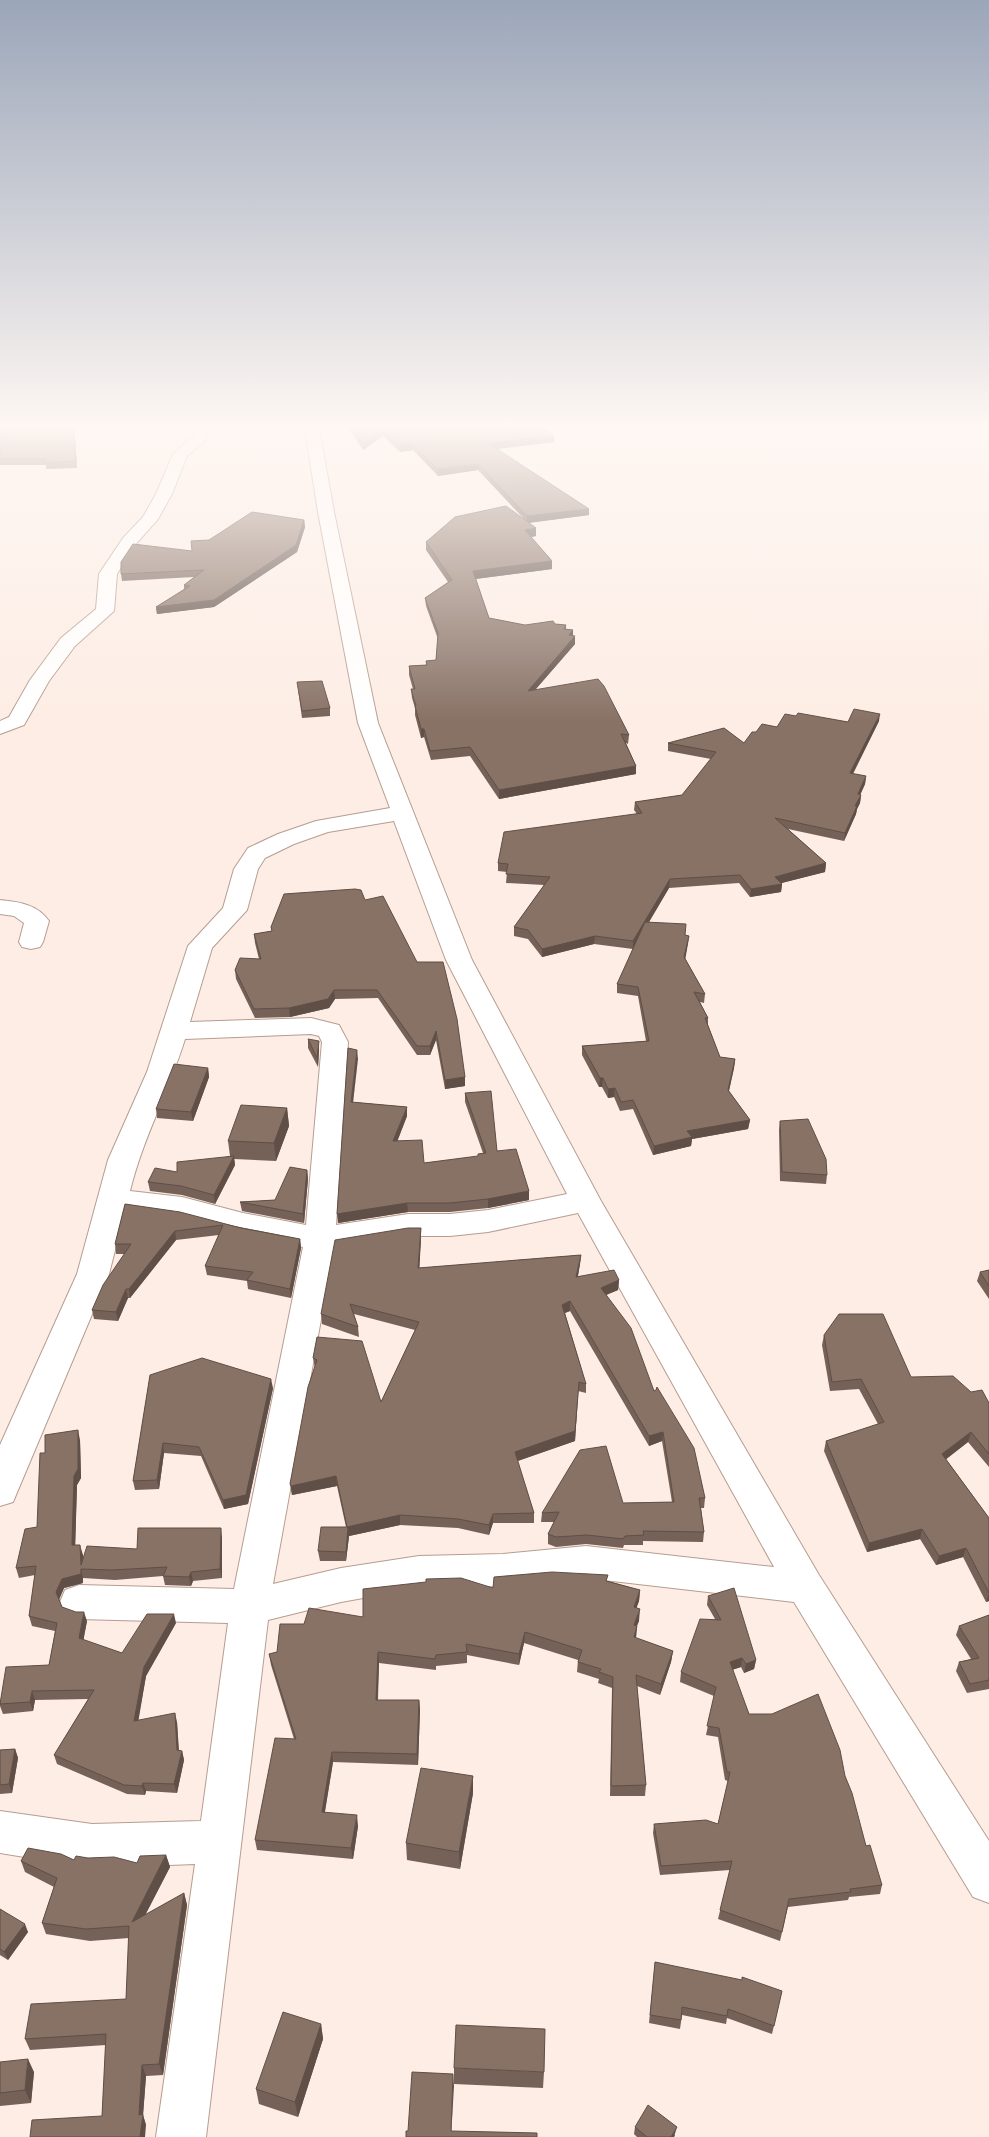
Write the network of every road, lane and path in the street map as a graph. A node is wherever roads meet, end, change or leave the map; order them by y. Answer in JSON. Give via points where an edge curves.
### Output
{"nodes":[{"id":1,"x":147,"y":523,"type":"edge"},
{"id":2,"x":328,"y":523,"type":"edge"},
{"id":3,"x":8,"y":724,"type":"edge"},
{"id":4,"x":0,"y":745,"type":"edge"},
{"id":5,"x":403,"y":813,"type":"junction"},
{"id":6,"x":0,"y":907,"type":"edge"},
{"id":7,"x":31,"y":942,"type":"dead end"},
{"id":8,"x":174,"y":1031,"type":"junction"},
{"id":9,"x":113,"y":1198,"type":"junction"},
{"id":10,"x":586,"y":1201,"type":"junction"},
{"id":11,"x":320,"y":1239,"type":"junction"},
{"id":12,"x":7,"y":1450,"type":"edge"},
{"id":13,"x":0,"y":1491,"type":"edge"},
{"id":14,"x":805,"y":1587,"type":"junction"},
{"id":15,"x":79,"y":1602,"type":"dead end"},
{"id":16,"x":250,"y":1607,"type":"junction"},
{"id":17,"x":0,"y":1832,"type":"edge"},
{"id":18,"x":219,"y":1842,"type":"junction"},
{"id":19,"x":989,"y":1881,"type":"edge"},
{"id":20,"x":181,"y":2137,"type":"edge"}],
"edges":[{"from":1,"to":3,"type":"street","via":[[108,574],[105,611],[68,642]]},
{"from":2,"to":5,"type":"street","via":[[368,723]]},
{"from":3,"to":4,"type":"street"},
{"from":5,"to":8,"type":"street","via":[[324,826],[286,838],[256,853],[246,869],[236,910],[200,946]]},
{"from":5,"to":10,"type":"street","via":[[459,960]]},
{"from":6,"to":7,"type":"street","via":[[20,909],[37,921]]},
{"from":8,"to":9,"type":"street","via":[[162,1072],[123,1160]]},
{"from":8,"to":11,"type":"street","via":[[310,1026],[330,1032],[335,1042]]},
{"from":9,"to":11,"type":"street","via":[[182,1208]]},
{"from":9,"to":12,"type":"street","via":[[93,1274]]},
{"from":10,"to":11,"type":"street","via":[[488,1221],[408,1225]]},
{"from":10,"to":14,"type":"street"},
{"from":11,"to":16,"type":"street"},
{"from":12,"to":13,"type":"street"},
{"from":14,"to":16,"type":"street","via":[[586,1562],[504,1570],[419,1572],[341,1585]]},
{"from":14,"to":19,"type":"street"},
{"from":15,"to":16,"type":"street"},
{"from":16,"to":18,"type":"street"},
{"from":17,"to":18,"type":"street","via":[[92,1846]]},
{"from":18,"to":20,"type":"street"}]}
